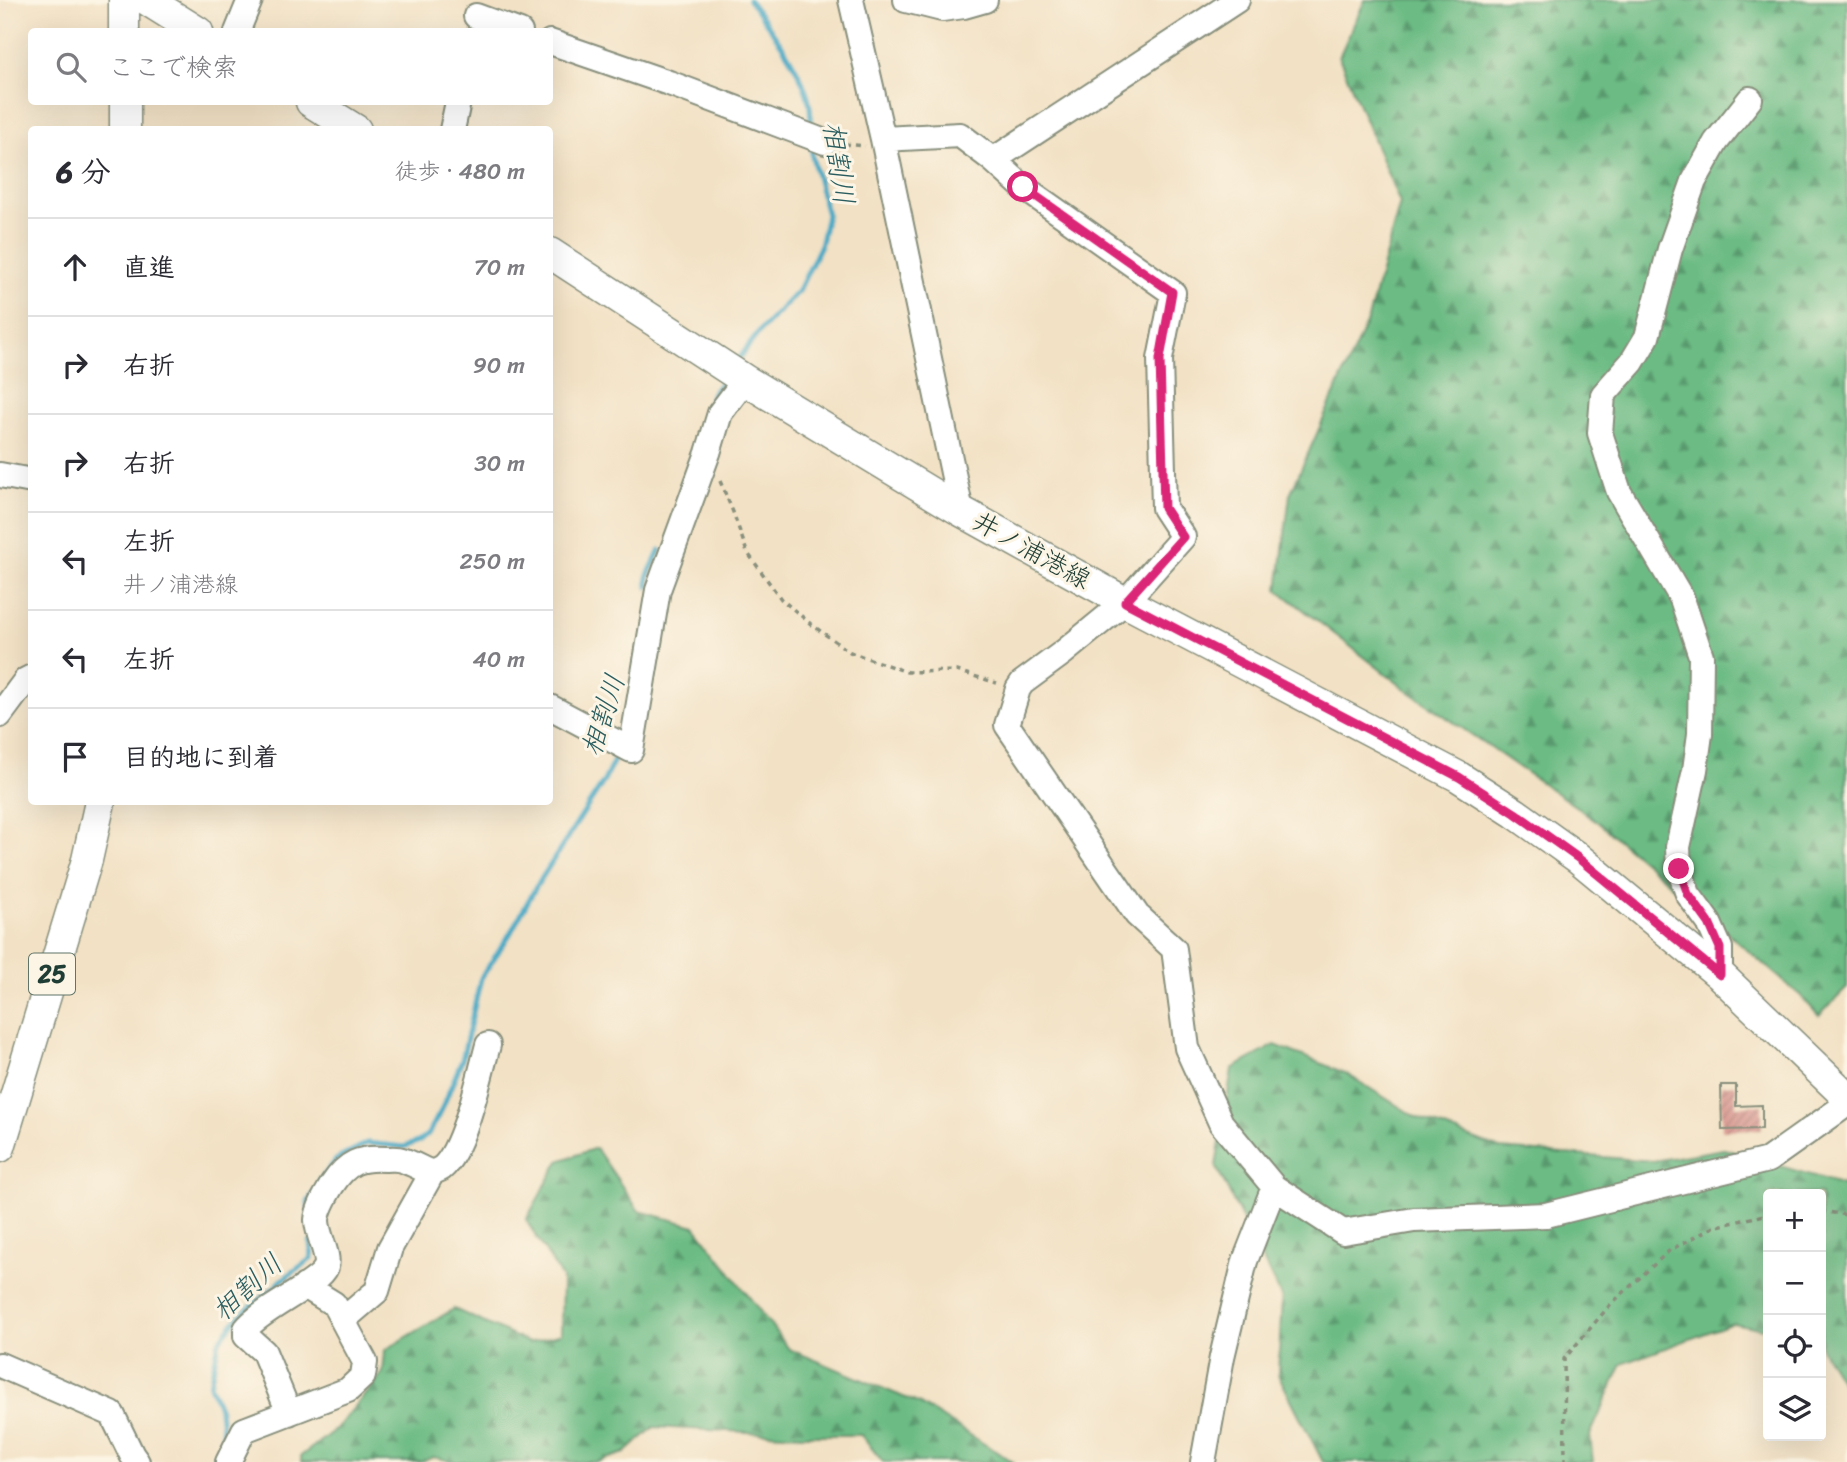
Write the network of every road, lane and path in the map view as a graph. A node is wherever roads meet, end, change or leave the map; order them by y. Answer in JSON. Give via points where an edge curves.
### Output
{"nodes":[{"id":1,"x":124,"y":0,"type":"edge"},
{"id":2,"x":147,"y":0,"type":"edge"},
{"id":3,"x":250,"y":0,"type":"edge"},
{"id":4,"x":851,"y":0,"type":"edge"},
{"id":5,"x":906,"y":0,"type":"edge"},
{"id":6,"x":985,"y":0,"type":"edge"},
{"id":7,"x":1237,"y":0,"type":"edge"},
{"id":8,"x":476,"y":16,"type":"edge"},
{"id":9,"x":124,"y":28,"type":"edge"},
{"id":10,"x":192,"y":28,"type":"edge"},
{"id":11,"x":239,"y":28,"type":"edge"},
{"id":12,"x":509,"y":28,"type":"edge"},
{"id":13,"x":553,"y":43,"type":"edge"},
{"id":14,"x":1750,"y":99,"type":"dead end"},
{"id":15,"x":125,"y":105,"type":"edge"},
{"id":16,"x":316,"y":105,"type":"edge"},
{"id":17,"x":457,"y":105,"type":"edge"},
{"id":18,"x":125,"y":126,"type":"edge"},
{"id":19,"x":350,"y":126,"type":"edge"},
{"id":20,"x":453,"y":126,"type":"edge"},
{"id":21,"x":825,"y":142,"type":"joint"},
{"id":22,"x":884,"y":144,"type":"junction"},
{"id":23,"x":993,"y":160,"type":"junction"},
{"id":24,"x":553,"y":255,"type":"edge"},
{"id":25,"x":745,"y":380,"type":"junction"},
{"id":26,"x":708,"y":453,"type":"junction"},
{"id":27,"x":0,"y":475,"type":"edge"},
{"id":28,"x":28,"y":480,"type":"edge"},
{"id":29,"x":961,"y":511,"type":"junction"},
{"id":30,"x":1125,"y":602,"type":"junction"},
{"id":31,"x":28,"y":679,"type":"edge"},
{"id":32,"x":1018,"y":689,"type":"junction"},
{"id":33,"x":553,"y":709,"type":"edge"},
{"id":34,"x":0,"y":715,"type":"edge"},
{"id":35,"x":99,"y":805,"type":"edge"},
{"id":36,"x":1720,"y":975,"type":"junction"},
{"id":37,"x":488,"y":1045,"type":"dead end"},
{"id":38,"x":1847,"y":1097,"type":"edge"},
{"id":39,"x":1847,"y":1104,"type":"edge"},
{"id":40,"x":0,"y":1147,"type":"edge"},
{"id":41,"x":432,"y":1173,"type":"junction"},
{"id":42,"x":1273,"y":1186,"type":"junction"},
{"id":43,"x":1826,"y":1212,"type":"edge"},
{"id":44,"x":1763,"y":1215,"type":"edge"},
{"id":45,"x":1847,"y":1215,"type":"edge"},
{"id":46,"x":306,"y":1286,"type":"junction"},
{"id":47,"x":343,"y":1320,"type":"junction"},
{"id":48,"x":0,"y":1365,"type":"edge"},
{"id":49,"x":289,"y":1413,"type":"junction"},
{"id":50,"x":137,"y":1462,"type":"edge"},
{"id":51,"x":228,"y":1462,"type":"edge"},
{"id":52,"x":1203,"y":1462,"type":"edge"},
{"id":53,"x":1565,"y":1462,"type":"edge"}],
"edges":[{"from":1,"to":9,"type":"main road"},
{"from":2,"to":10,"type":"main road"},
{"from":3,"to":11,"type":"street"},
{"from":4,"to":22,"type":"street"},
{"from":5,"to":6,"type":"street","via":[[942,9]]},
{"from":7,"to":23,"type":"street"},
{"from":8,"to":12,"type":"street"},
{"from":13,"to":21,"type":"street"},
{"from":14,"to":36,"type":"street","via":[[1716,142],[1694,181],[1670,248],[1647,337],[1603,396],[1600,432],[1619,492],[1682,599],[1701,656],[1700,734],[1678,847],[1679,869],[1688,894],[1720,948]]},
{"from":15,"to":18,"type":"main road"},
{"from":16,"to":19,"type":"main road"},
{"from":17,"to":20,"type":"street"},
{"from":21,"to":22,"type":"path"},
{"from":22,"to":23,"type":"street","via":[[960,135]]},
{"from":22,"to":29,"type":"street"},
{"from":23,"to":30,"type":"street","via":[[1023,187],[1172,292],[1160,359],[1164,508],[1183,537]]},
{"from":24,"to":25,"type":"main road","name":"井ノ浦港線"},
{"from":25,"to":26,"type":"street","via":[[720,413]]},
{"from":25,"to":29,"type":"main road","name":"井ノ浦港線"},
{"from":26,"to":32,"type":"path","via":[[747,552],[781,599],[813,625],[850,652],[907,672],[957,671]]},
{"from":26,"to":33,"type":"street","via":[[658,590],[631,750]]},
{"from":27,"to":28,"type":"street"},
{"from":29,"to":30,"type":"main road","name":"井ノ浦港線"},
{"from":30,"to":32,"type":"street"},
{"from":30,"to":36,"type":"main road","name":"井ノ浦港線","via":[[1459,777],[1578,858]]},
{"from":31,"to":34,"type":"street"},
{"from":32,"to":42,"type":"street","via":[[1007,726],[1137,915],[1174,949],[1186,1048],[1221,1122]]},
{"from":35,"to":40,"type":"main road","number":"25","via":[[87,860]]},
{"from":36,"to":38,"type":"main road","name":"井ノ浦港線"},
{"from":37,"to":41,"type":"street","via":[[457,1146],[442,1168]]},
{"from":39,"to":42,"type":"street","via":[[1768,1160],[1546,1215],[1414,1220],[1343,1232]]},
{"from":41,"to":46,"type":"street","via":[[401,1159],[366,1158],[348,1166],[325,1196],[317,1217],[326,1266]]},
{"from":41,"to":47,"type":"street","via":[[390,1248],[377,1291]]},
{"from":42,"to":52,"type":"street","via":[[1245,1261]]},
{"from":43,"to":45,"type":"path"},
{"from":44,"to":53,"type":"path","via":[[1714,1227],[1670,1250],[1610,1305],[1564,1359]]},
{"from":46,"to":47,"type":"street","via":[[334,1304]]},
{"from":46,"to":49,"type":"street","via":[[246,1329],[246,1336],[264,1352]]},
{"from":47,"to":49,"type":"street","via":[[365,1362],[363,1376],[348,1390]]},
{"from":48,"to":50,"type":"street","via":[[112,1414]]},
{"from":49,"to":51,"type":"street","via":[[244,1430]]}]}
